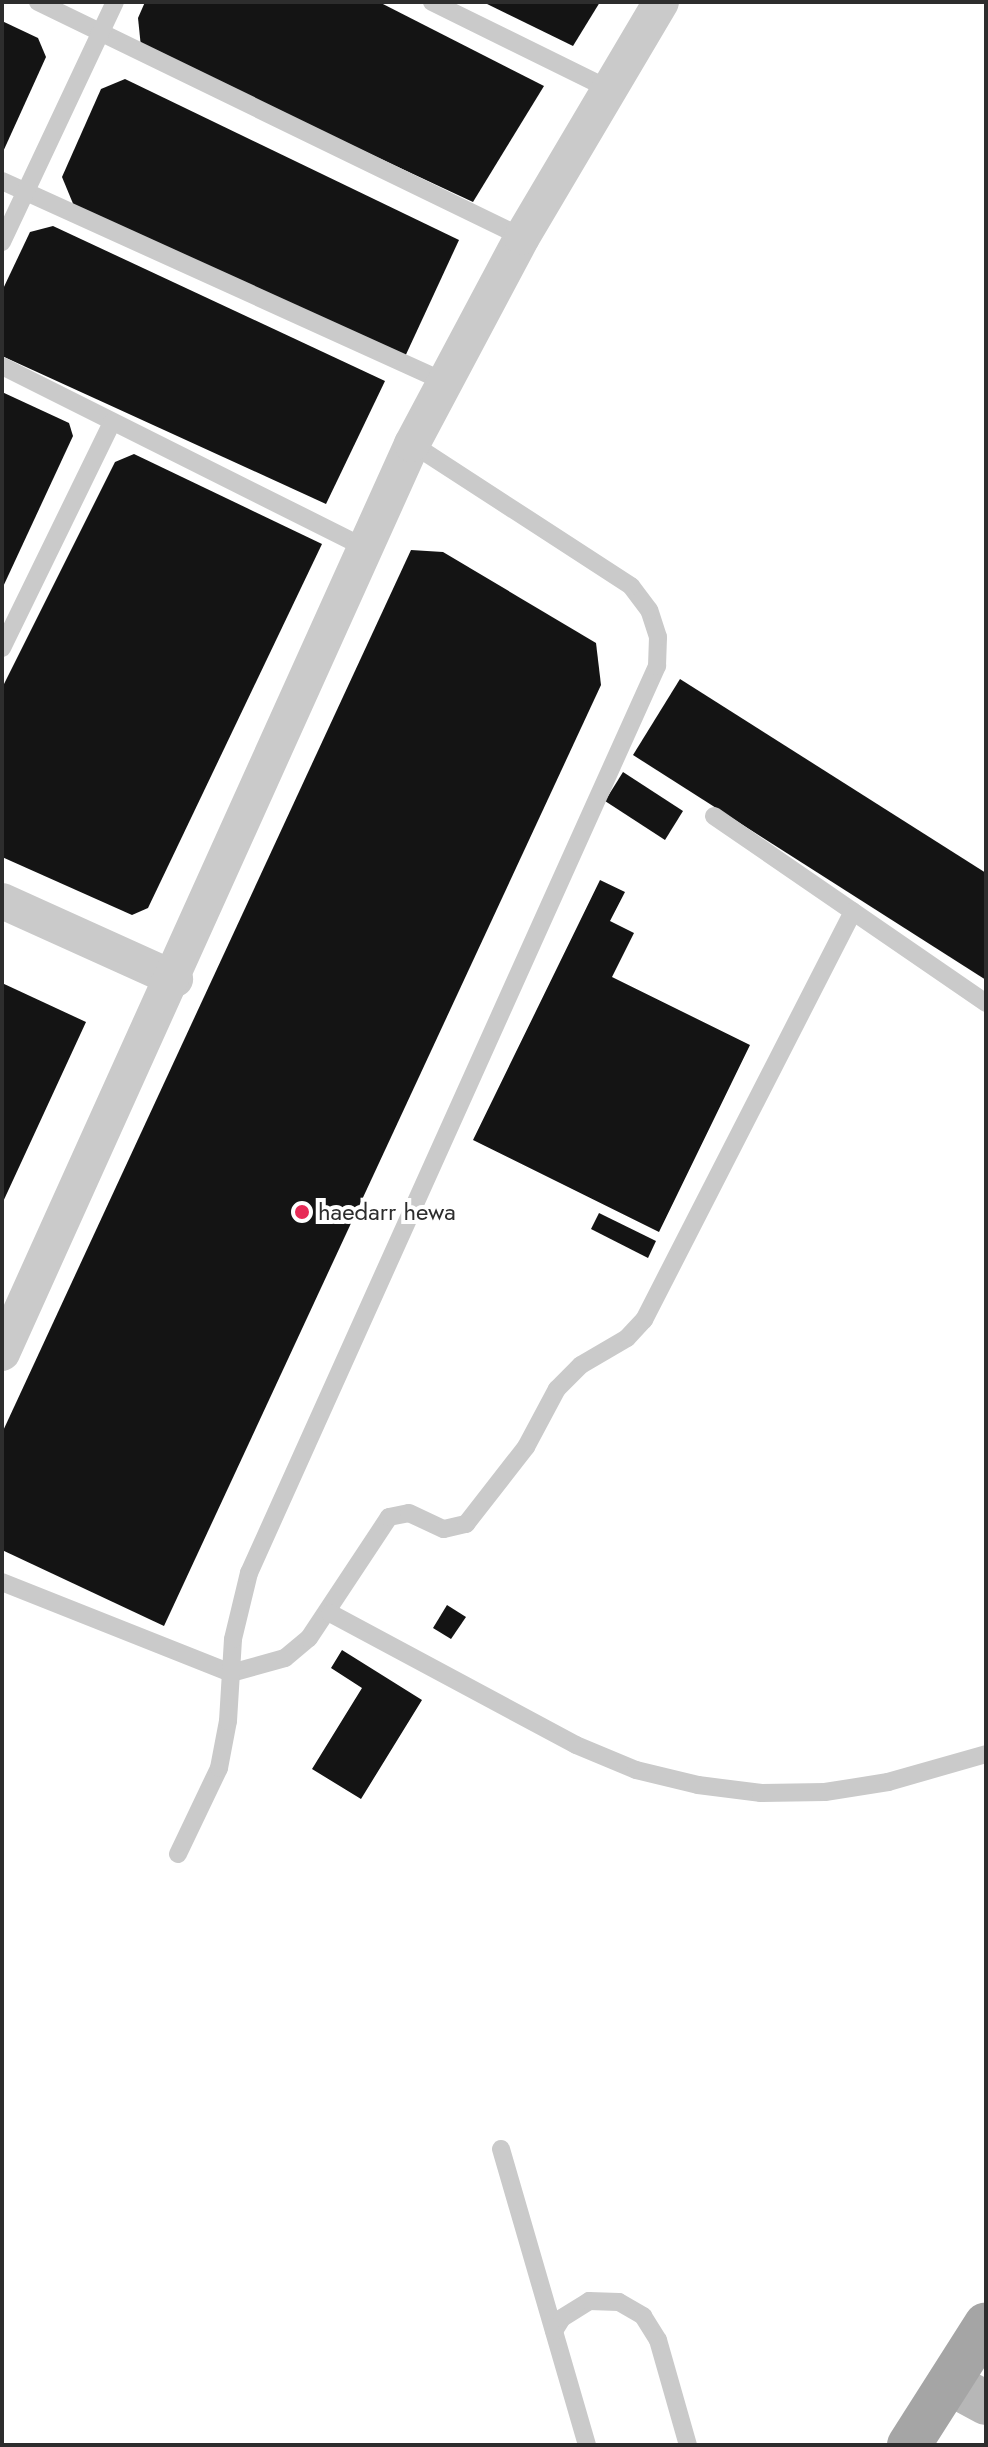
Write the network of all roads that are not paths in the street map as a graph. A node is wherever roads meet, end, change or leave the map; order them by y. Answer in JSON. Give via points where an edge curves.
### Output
{"nodes":[{"id":1,"x":38,"y":2,"type":"edge"},
{"id":2,"x":115,"y":2,"type":"edge"},
{"id":3,"x":432,"y":2,"type":"edge"},
{"id":4,"x":661,"y":2,"type":"edge"},
{"id":5,"x":101,"y":32,"type":"junction"},
{"id":6,"x":607,"y":88,"type":"junction"},
{"id":7,"x":2,"y":181,"type":"edge"},
{"id":8,"x":26,"y":191,"type":"junction"},
{"id":9,"x":522,"y":237,"type":"junction"},
{"id":10,"x":2,"y":242,"type":"edge"},
{"id":11,"x":2,"y":366,"type":"edge"},
{"id":12,"x":445,"y":382,"type":"junction"},
{"id":13,"x":112,"y":422,"type":"junction"},
{"id":14,"x":412,"y":444,"type":"junction"},
{"id":15,"x":366,"y":548,"type":"junction"},
{"id":16,"x":2,"y":648,"type":"edge"},
{"id":17,"x":714,"y":816,"type":"dead end"},
{"id":18,"x":2,"y":901,"type":"edge"},
{"id":19,"x":853,"y":911,"type":"junction"},
{"id":20,"x":175,"y":979,"type":"junction"},
{"id":21,"x":986,"y":1003,"type":"edge"},
{"id":22,"x":2,"y":1353,"type":"edge"},
{"id":23,"x":2,"y":1582,"type":"edge"},
{"id":24,"x":330,"y":1613,"type":"junction"},
{"id":25,"x":231,"y":1673,"type":"junction"},
{"id":26,"x":986,"y":1754,"type":"edge"},
{"id":27,"x":178,"y":1854,"type":"dead end"},
{"id":28,"x":501,"y":2149,"type":"dead end"},
{"id":29,"x":554,"y":2331,"type":"junction"},
{"id":30,"x":979,"y":2356,"type":"edge"},
{"id":31,"x":587,"y":2445,"type":"edge"},
{"id":32,"x":688,"y":2445,"type":"edge"},
{"id":33,"x":909,"y":2445,"type":"edge"}],
"edges":[{"from":1,"to":5,"type":"lane"},
{"from":2,"to":5,"type":"lane"},
{"from":3,"to":6,"type":"lane"},
{"from":4,"to":6,"type":"street"},
{"from":5,"to":8,"type":"lane"},
{"from":5,"to":9,"type":"lane"},
{"from":6,"to":9,"type":"street"},
{"from":7,"to":8,"type":"lane"},
{"from":8,"to":10,"type":"lane"},
{"from":8,"to":12,"type":"lane"},
{"from":9,"to":12,"type":"street"},
{"from":11,"to":13,"type":"lane"},
{"from":12,"to":14,"type":"street"},
{"from":13,"to":15,"type":"lane"},
{"from":13,"to":16,"type":"lane"},
{"from":14,"to":15,"type":"street"},
{"from":14,"to":25,"type":"lane","via":[[631,586],[649,610],[658,637],[657,666],[249,1573],[233,1639]]},
{"from":15,"to":20,"type":"street"},
{"from":17,"to":19,"type":"lane"},
{"from":18,"to":20,"type":"street"},
{"from":19,"to":21,"type":"lane"},
{"from":19,"to":24,"type":"lane","via":[[644,1320],[557,1389],[526,1447],[466,1524],[444,1529],[409,1513],[381,1523]]},
{"from":20,"to":22,"type":"street"},
{"from":23,"to":25,"type":"lane"},
{"from":24,"to":25,"type":"lane","via":[[285,1658]]},
{"from":24,"to":26,"type":"lane","via":[[576,1745],[636,1770],[698,1785],[761,1793],[825,1792],[888,1782]]},
{"from":25,"to":27,"type":"lane","via":[[219,1768]]},
{"from":28,"to":29,"type":"lane"},
{"from":29,"to":31,"type":"lane"},
{"from":29,"to":32,"type":"lane","via":[[562,2318],[589,2301],[619,2302],[643,2316],[658,2340]]},
{"from":30,"to":33,"type":"main road"}]}
